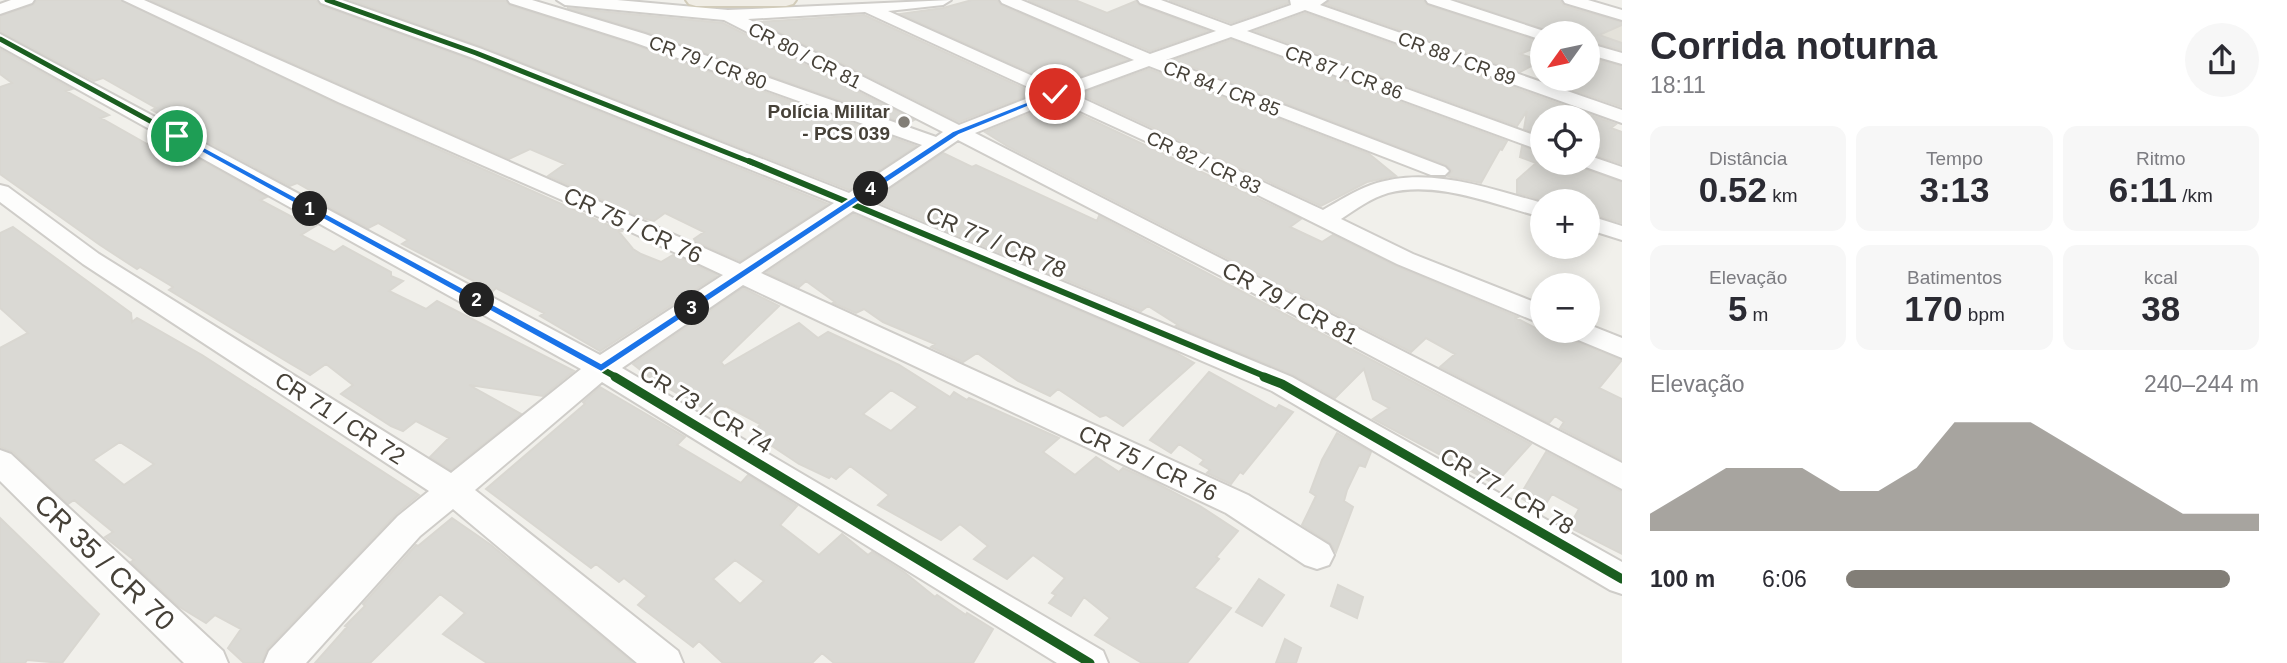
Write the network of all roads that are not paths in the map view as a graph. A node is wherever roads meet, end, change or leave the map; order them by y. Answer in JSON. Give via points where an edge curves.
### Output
{"nodes":[{"id":1,"x":26,"y":0,"type":"edge"},
{"id":2,"x":131,"y":0,"type":"edge"},
{"id":3,"x":327,"y":0,"type":"edge"},
{"id":4,"x":516,"y":0,"type":"edge"},
{"id":5,"x":565,"y":0,"type":"edge"},
{"id":6,"x":696,"y":0,"type":"edge"},
{"id":7,"x":786,"y":0,"type":"edge"},
{"id":8,"x":943,"y":0,"type":"edge"},
{"id":9,"x":1008,"y":0,"type":"edge"},
{"id":10,"x":1146,"y":0,"type":"edge"},
{"id":11,"x":1434,"y":0,"type":"edge"},
{"id":12,"x":1571,"y":0,"type":"edge"},
{"id":13,"x":1306,"y":2,"type":"edge"},
{"id":14,"x":551,"y":4,"type":"edge"},
{"id":15,"x":867,"y":7,"type":"junction"},
{"id":16,"x":0,"y":9,"type":"edge"},
{"id":17,"x":728,"y":15,"type":"junction"},
{"id":18,"x":1622,"y":15,"type":"edge"},
{"id":19,"x":1530,"y":30,"type":"edge"},
{"id":20,"x":1233,"y":32,"type":"junction"},
{"id":21,"x":2,"y":42,"type":"edge"},
{"id":22,"x":1600,"y":52,"type":"edge"},
{"id":23,"x":1622,"y":59,"type":"edge"},
{"id":24,"x":1151,"y":61,"type":"junction"},
{"id":25,"x":1055,"y":94,"type":"junction"},
{"id":26,"x":1622,"y":117,"type":"edge"},
{"id":27,"x":947,"y":139,"type":"junction"},
{"id":28,"x":1530,"y":141,"type":"edge"},
{"id":29,"x":1600,"y":166,"type":"edge"},
{"id":30,"x":1438,"y":171,"type":"dead end"},
{"id":31,"x":1622,"y":174,"type":"edge"},
{"id":32,"x":0,"y":192,"type":"edge"},
{"id":33,"x":852,"y":202,"type":"junction"},
{"id":34,"x":1530,"y":207,"type":"edge"},
{"id":35,"x":1325,"y":219,"type":"junction"},
{"id":36,"x":1600,"y":226,"type":"edge"},
{"id":37,"x":1622,"y":233,"type":"edge"},
{"id":38,"x":742,"y":275,"type":"junction"},
{"id":39,"x":1530,"y":310,"type":"edge"},
{"id":40,"x":1600,"y":340,"type":"edge"},
{"id":41,"x":1622,"y":349,"type":"edge"},
{"id":42,"x":601,"y":368,"type":"junction"},
{"id":43,"x":0,"y":461,"type":"edge"},
{"id":44,"x":1622,"y":477,"type":"edge"},
{"id":45,"x":451,"y":489,"type":"junction"},
{"id":46,"x":1317,"y":555,"type":"dead end"},
{"id":47,"x":1622,"y":579,"type":"edge"},
{"id":48,"x":210,"y":663,"type":"edge"},
{"id":49,"x":282,"y":663,"type":"edge"},
{"id":50,"x":665,"y":663,"type":"edge"},
{"id":51,"x":1090,"y":663,"type":"edge"}],
"edges":[{"from":1,"to":16,"type":"street"},
{"from":2,"to":38,"type":"street","name":"CR 75 / CR 76"},
{"from":3,"to":33,"type":"street","name":"CR 77 / CR 78","via":[[476,53]]},
{"from":4,"to":14,"type":"street","name":"CR 79 / CR 80"},
{"from":5,"to":17,"type":"street"},
{"from":6,"to":7,"type":"main road"},
{"from":8,"to":15,"type":"street"},
{"from":9,"to":24,"type":"street","name":"CR 84 / CR 85"},
{"from":10,"to":20,"type":"street","name":"CR 87 / CR 86"},
{"from":11,"to":19,"type":"street"},
{"from":12,"to":18,"type":"street"},
{"from":13,"to":20,"type":"street"},
{"from":13,"to":26,"type":"street","name":"CR 88 / CR 89"},
{"from":14,"to":27,"type":"street","name":"CR 79 / CR 80","via":[[639,38]]},
{"from":15,"to":17,"type":"street"},
{"from":15,"to":25,"type":"street","name":"CR 82 / CR 83"},
{"from":17,"to":27,"type":"street","name":"CR 80 / CR 81"},
{"from":20,"to":24,"type":"street"},
{"from":20,"to":28,"type":"street","name":"CR 87 / CR 86"},
{"from":21,"to":42,"type":"street","name":"CR 73 / CR 74"},
{"from":22,"to":23,"type":"street"},
{"from":24,"to":25,"type":"street"},
{"from":24,"to":30,"type":"street","name":"CR 84 / CR 85"},
{"from":25,"to":27,"type":"street"},
{"from":25,"to":35,"type":"street","name":"CR 82 / CR 83"},
{"from":27,"to":33,"type":"street"},
{"from":27,"to":44,"type":"street","name":"CR 79 / CR 81","via":[[1234,273]]},
{"from":29,"to":31,"type":"street"},
{"from":32,"to":45,"type":"street","name":"CR 71 / CR 72","via":[[91,259]]},
{"from":33,"to":38,"type":"street"},
{"from":33,"to":47,"type":"street","name":"CR 77 / CR 78","via":[[1282,384]]},
{"from":34,"to":35,"type":"street","via":[[1432,185],[1404,184],[1366,195]]},
{"from":35,"to":39,"type":"street","name":"CR 82 / CR 83","via":[[1405,259]]},
{"from":36,"to":37,"type":"street"},
{"from":38,"to":42,"type":"street"},
{"from":38,"to":46,"type":"street","name":"CR 75 / CR 76","via":[[1237,504]]},
{"from":40,"to":41,"type":"street"},
{"from":42,"to":45,"type":"street"},
{"from":42,"to":51,"type":"street","name":"CR 73 / CR 74"},
{"from":43,"to":48,"type":"street","name":"CR 35 / CR 70"},
{"from":45,"to":49,"type":"street","via":[[409,526]]},
{"from":45,"to":50,"type":"street","name":"CR 71 / CR 72"}]}
